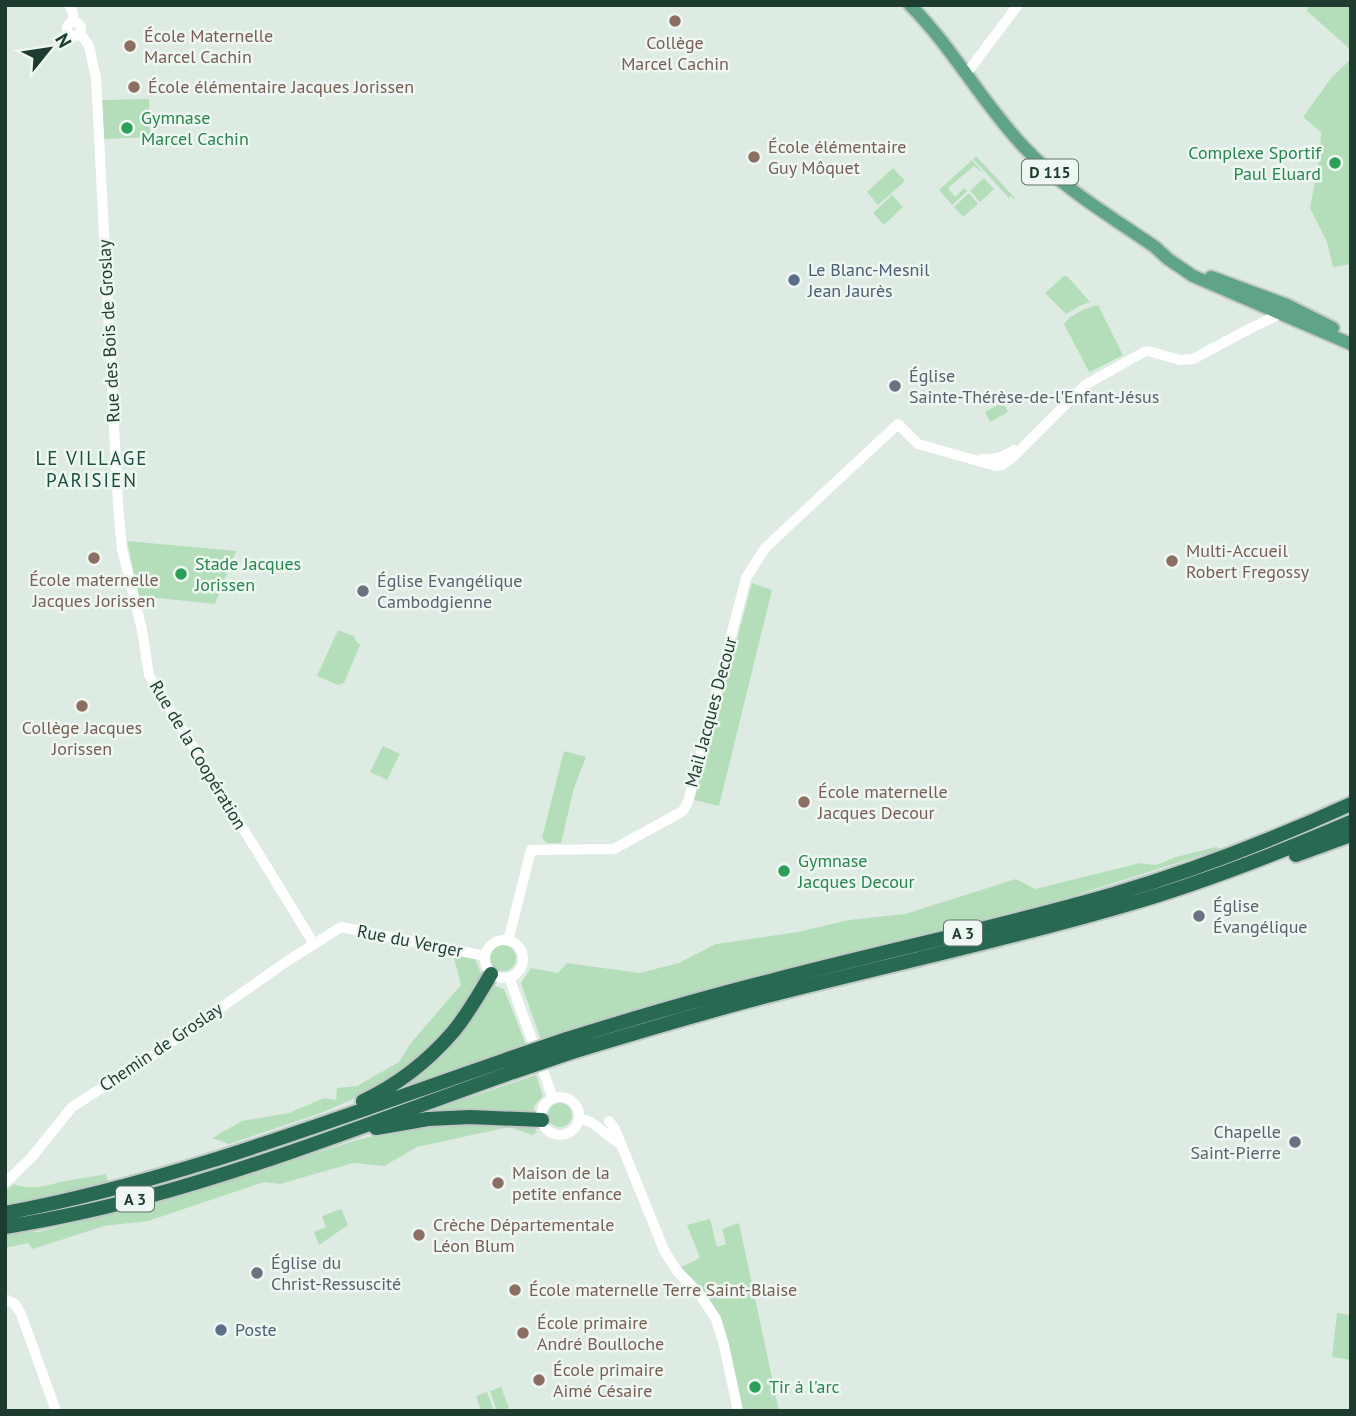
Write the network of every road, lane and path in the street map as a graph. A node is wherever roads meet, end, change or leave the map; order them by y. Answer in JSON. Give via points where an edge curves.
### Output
{"nodes":[{"id":1,"x":69,"y":5,"type":"edge"},
{"id":2,"x":910,"y":5,"type":"edge"},
{"id":3,"x":1018,"y":5,"type":"edge"},
{"id":4,"x":966,"y":74,"type":"junction"},
{"id":5,"x":1156,"y":247,"type":"junction"},
{"id":6,"x":1266,"y":308,"type":"junction"},
{"id":7,"x":1280,"y":314,"type":"junction"},
{"id":8,"x":1329,"y":326,"type":"junction"},
{"id":9,"x":1251,"y":328,"type":"junction"},
{"id":10,"x":1351,"y":342,"type":"edge"},
{"id":11,"x":142,"y":630,"type":"joint"},
{"id":12,"x":1351,"y":804,"type":"edge"},
{"id":13,"x":1351,"y":822,"type":"edge"},
{"id":14,"x":1351,"y":835,"type":"edge"},
{"id":15,"x":1221,"y":874,"type":"junction"},
{"id":16,"x":335,"y":931,"type":"joint"},
{"id":17,"x":508,"y":941,"type":"junction"},
{"id":18,"x":314,"y":944,"type":"junction"},
{"id":19,"x":485,"y":956,"type":"junction"},
{"id":20,"x":491,"y":974,"type":"junction"},
{"id":21,"x":509,"y":977,"type":"junction"},
{"id":22,"x":569,"y":1045,"type":"junction"},
{"id":23,"x":510,"y":1066,"type":"junction"},
{"id":24,"x":552,"y":1098,"type":"junction"},
{"id":25,"x":343,"y":1116,"type":"junction"},
{"id":26,"x":579,"y":1118,"type":"junction"},
{"id":27,"x":542,"y":1119,"type":"junction"},
{"id":28,"x":609,"y":1121,"type":"dead end"},
{"id":29,"x":361,"y":1126,"type":"junction"},
{"id":30,"x":620,"y":1144,"type":"junction"},
{"id":31,"x":5,"y":1183,"type":"edge"},
{"id":32,"x":5,"y":1213,"type":"edge"},
{"id":33,"x":5,"y":1227,"type":"edge"},
{"id":34,"x":5,"y":1299,"type":"edge"},
{"id":35,"x":56,"y":1411,"type":"edge"},
{"id":36,"x":738,"y":1411,"type":"edge"}],
"edges":[{"from":1,"to":11,"type":"street","name":"Rue des Bois de Groslay","via":[[74,21],[67,26],[68,33],[80,33],[89,46],[96,78],[122,549]]},
{"from":2,"to":4,"type":"main road","number":"D 115"},
{"from":3,"to":4,"type":"street"},
{"from":4,"to":5,"type":"main road","number":"D 115","via":[[1033,157]]},
{"from":5,"to":6,"type":"main road","number":"D 115","via":[[1193,276]]},
{"from":5,"to":8,"type":"main road","number":"D 115","via":[[1212,277]]},
{"from":6,"to":7,"type":"main road","number":"D 115"},
{"from":6,"to":8,"type":"street"},
{"from":6,"to":9,"type":"street"},
{"from":7,"to":9,"type":"street"},
{"from":7,"to":10,"type":"main road","number":"D 115"},
{"from":8,"to":10,"type":"main road","number":"D 115"},
{"from":9,"to":17,"type":"street","name":"Mail Jacques Decour","via":[[1187,361],[1144,352],[1084,385],[998,462],[918,444],[898,424],[765,548],[746,578],[683,811],[614,849],[531,850]]},
{"from":11,"to":18,"type":"street","name":"Rue de la Coopération","via":[[149,676]]},
{"from":12,"to":22,"type":"highway","number":"A 3","via":[[1264,842],[1114,894],[747,987]]},
{"from":13,"to":15,"type":"highway","number":"A 3"},
{"from":14,"to":15,"type":"highway","via":[[1237,876]]},
{"from":15,"to":22,"type":"highway","number":"A 3","via":[[1029,931]]},
{"from":16,"to":18,"type":"street","name":"Chemin de Groslay"},
{"from":16,"to":19,"type":"street","name":"Rue du Verger","via":[[344,928]]},
{"from":17,"to":19,"type":"street","via":[[495,943]]},
{"from":17,"to":21,"type":"street","via":[[521,950],[522,960],[519,971]]},
{"from":18,"to":31,"type":"street","name":"Chemin de Groslay","via":[[72,1107],[32,1158]]},
{"from":19,"to":20,"type":"street"},
{"from":20,"to":21,"type":"street"},
{"from":20,"to":25,"type":"highway","via":[[468,1012],[433,1053]]},
{"from":21,"to":24,"type":"street"},
{"from":22,"to":23,"type":"highway","number":"A 3","bridge":true},
{"from":23,"to":25,"type":"highway","number":"A 3"},
{"from":23,"to":29,"type":"highway","number":"A 3"},
{"from":24,"to":26,"type":"street","via":[[570,1100]]},
{"from":24,"to":27,"type":"street","via":[[543,1107]]},
{"from":25,"to":32,"type":"highway","number":"A 3","via":[[168,1174]]},
{"from":26,"to":27,"type":"street","via":[[571,1132],[561,1135],[547,1129]]},
{"from":26,"to":30,"type":"street"},
{"from":27,"to":29,"type":"highway","via":[[442,1118]]},
{"from":28,"to":30,"type":"street"},
{"from":29,"to":33,"type":"highway","number":"A 3","via":[[165,1191]]},
{"from":30,"to":36,"type":"street","via":[[664,1250],[716,1319]]},
{"from":34,"to":35,"type":"street","via":[[21,1314]]}]}
